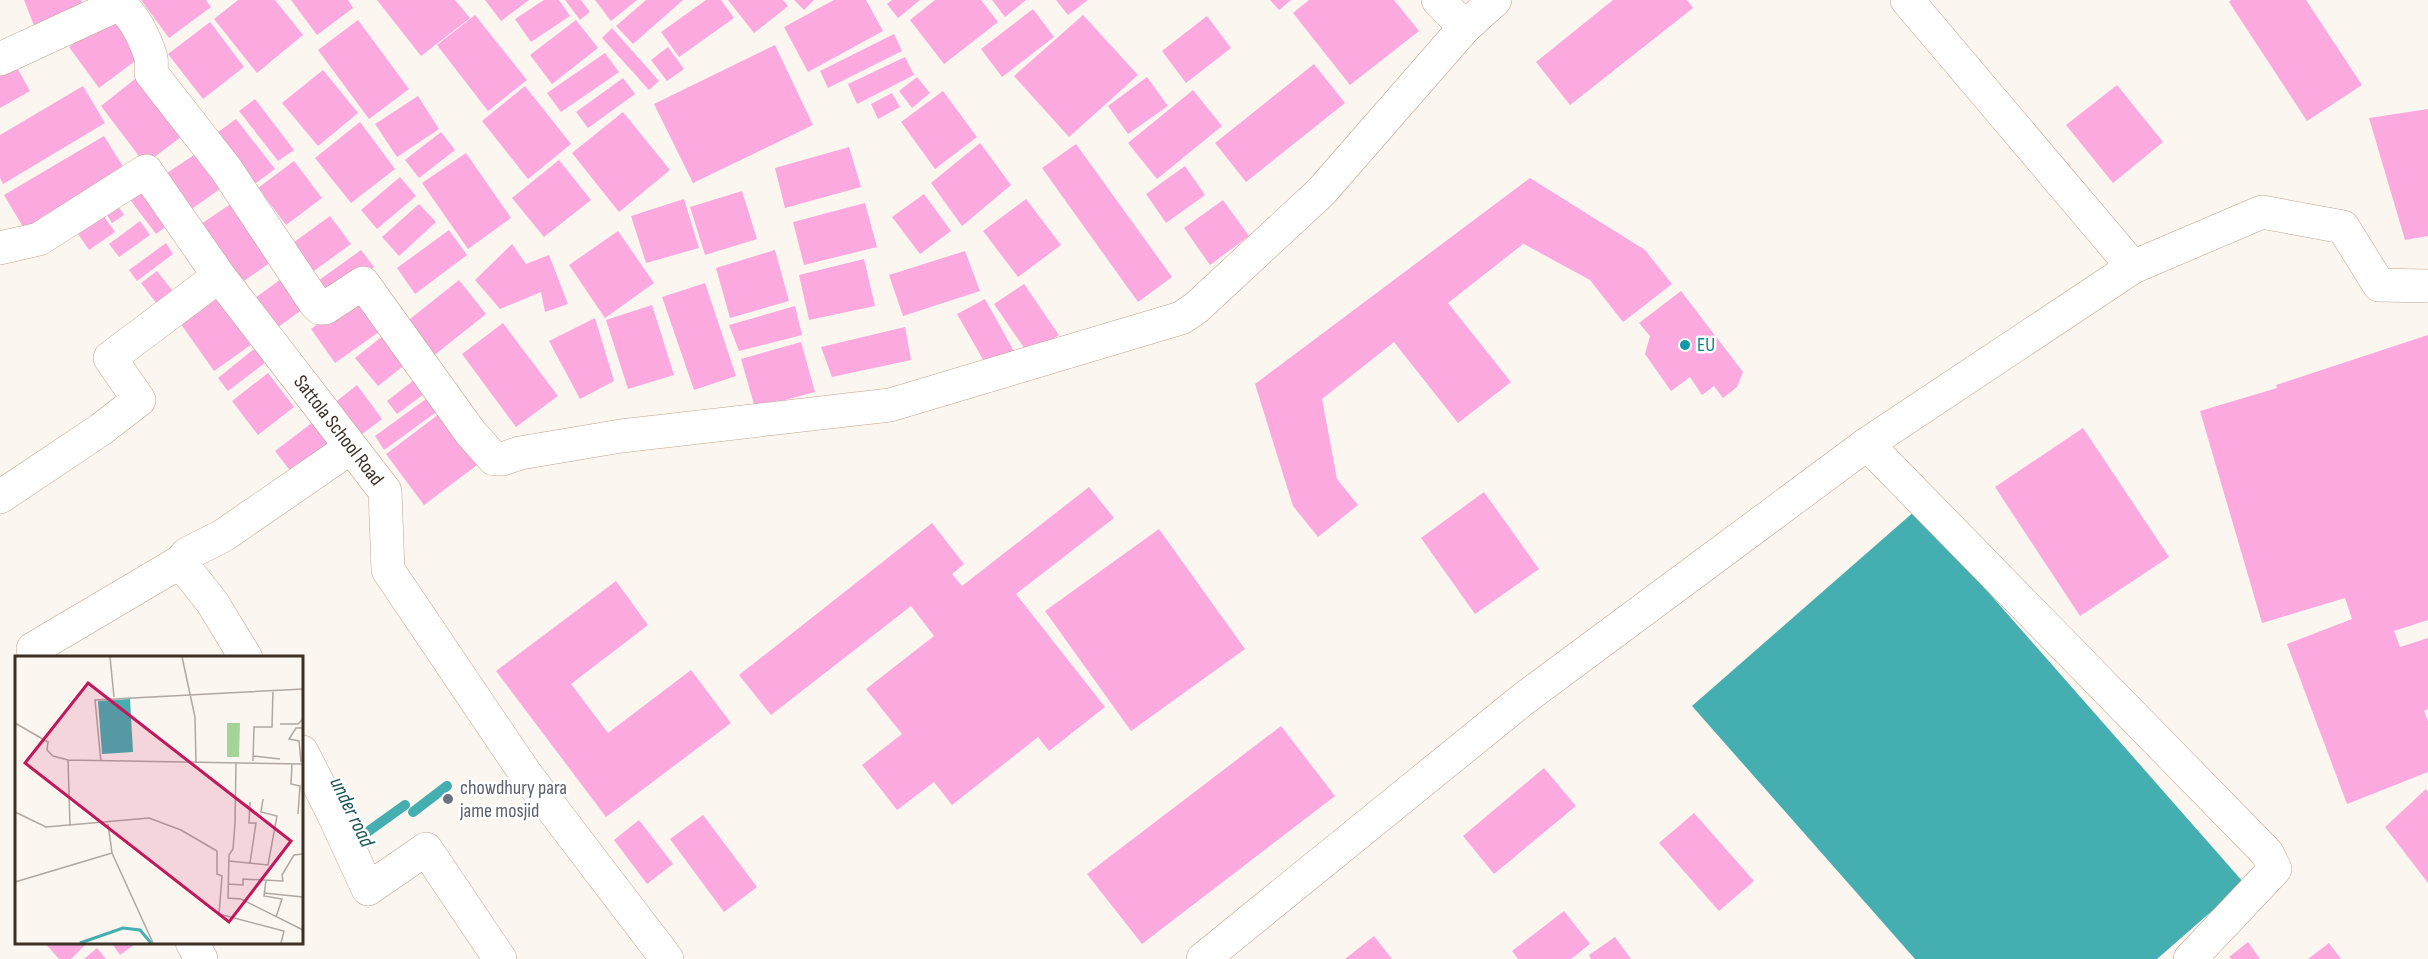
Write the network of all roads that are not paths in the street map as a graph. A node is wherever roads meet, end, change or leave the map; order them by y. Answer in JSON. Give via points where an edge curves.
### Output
{"nodes":[{"id":1,"x":1438,"y":0,"type":"edge"},
{"id":2,"x":1495,"y":0,"type":"edge"},
{"id":3,"x":1907,"y":0,"type":"edge"},
{"id":4,"x":1466,"y":27,"type":"junction"},
{"id":5,"x":0,"y":59,"type":"edge"},
{"id":6,"x":0,"y":248,"type":"edge"},
{"id":7,"x":2133,"y":267,"type":"junction"},
{"id":8,"x":219,"y":276,"type":"junction"},
{"id":9,"x":2428,"y":286,"type":"edge"},
{"id":10,"x":1867,"y":444,"type":"junction"},
{"id":11,"x":350,"y":448,"type":"junction"},
{"id":12,"x":0,"y":497,"type":"edge"},
{"id":13,"x":180,"y":562,"type":"junction"},
{"id":14,"x":36,"y":656,"type":"edge"},
{"id":15,"x":245,"y":656,"type":"edge"},
{"id":16,"x":303,"y":754,"type":"edge"},
{"id":17,"x":193,"y":944,"type":"edge"},
{"id":18,"x":201,"y":959,"type":"edge"},
{"id":19,"x":500,"y":959,"type":"edge"},
{"id":20,"x":667,"y":959,"type":"edge"},
{"id":21,"x":1203,"y":959,"type":"edge"},
{"id":22,"x":2190,"y":959,"type":"edge"}],
"edges":[{"from":1,"to":4,"type":"street"},
{"from":2,"to":4,"type":"street"},
{"from":3,"to":7,"type":"street"},
{"from":4,"to":5,"type":"street","via":[[1322,192],[1181,318],[890,405],[621,436],[502,459],[494,459],[470,432],[363,283],[325,308],[315,303],[226,169],[151,73],[151,59],[126,10],[117,5]]},
{"from":6,"to":8,"type":"street","name":"Sattola School Road","via":[[39,239],[146,171]]},
{"from":7,"to":9,"type":"street","via":[[2262,212],[2343,227],[2379,285]]},
{"from":7,"to":10,"type":"street"},
{"from":8,"to":11,"type":"street","name":"Sattola School Road"},
{"from":8,"to":12,"type":"street","via":[[110,358],[139,400]]},
{"from":10,"to":21,"type":"street","via":[[1522,700]]},
{"from":10,"to":22,"type":"street","via":[[2267,853],[2275,869]]},
{"from":11,"to":13,"type":"street"},
{"from":11,"to":20,"type":"street","name":"Sattola School Road","via":[[385,491],[388,570],[525,773]]},
{"from":13,"to":14,"type":"street","via":[[33,649]]},
{"from":13,"to":15,"type":"street","via":[[212,602]]},
{"from":16,"to":19,"type":"street","via":[[368,889],[426,849]]},
{"from":17,"to":18,"type":"street"}]}
